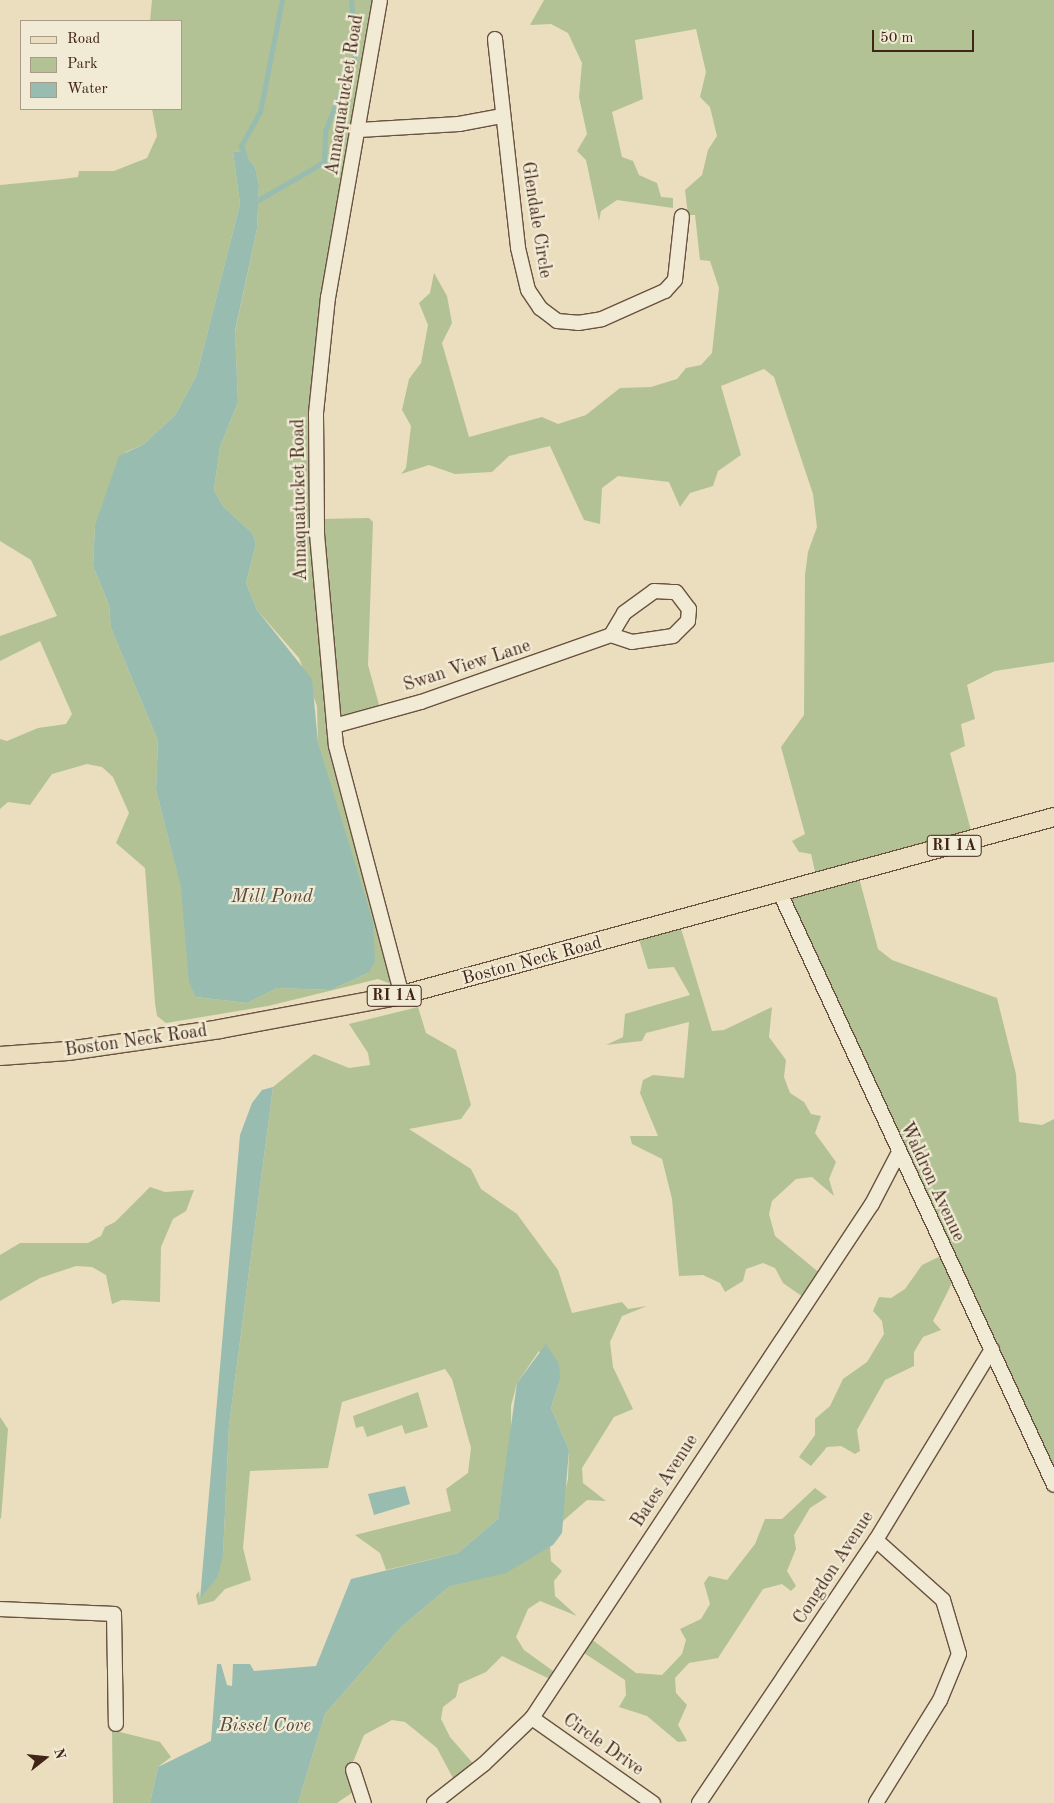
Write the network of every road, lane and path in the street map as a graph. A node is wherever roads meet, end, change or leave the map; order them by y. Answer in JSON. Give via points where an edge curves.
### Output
{"nodes":[{"id":1,"x":380,"y":0,"type":"edge"},
{"id":2,"x":495,"y":39,"type":"dead end"},
{"id":3,"x":502,"y":116,"type":"junction"},
{"id":4,"x":359,"y":130,"type":"junction"},
{"id":5,"x":682,"y":216,"type":"dead end"},
{"id":6,"x":611,"y":635,"type":"junction"},
{"id":7,"x":334,"y":726,"type":"junction"},
{"id":8,"x":1054,"y":817,"type":"edge"},
{"id":9,"x":780,"y":893,"type":"junction"},
{"id":10,"x":402,"y":995,"type":"junction"},
{"id":11,"x":0,"y":1056,"type":"edge"},
{"id":12,"x":898,"y":1154,"type":"junction"},
{"id":13,"x":992,"y":1349,"type":"junction"},
{"id":14,"x":1054,"y":1485,"type":"edge"},
{"id":15,"x":876,"y":1540,"type":"junction"},
{"id":16,"x":0,"y":1609,"type":"edge"},
{"id":17,"x":532,"y":1718,"type":"junction"},
{"id":18,"x":116,"y":1724,"type":"dead end"},
{"id":19,"x":353,"y":1770,"type":"dead end"},
{"id":20,"x":364,"y":1803,"type":"edge"},
{"id":21,"x":434,"y":1803,"type":"edge"},
{"id":22,"x":654,"y":1803,"type":"edge"},
{"id":23,"x":700,"y":1803,"type":"edge"},
{"id":24,"x":876,"y":1803,"type":"edge"}],
"edges":[{"from":1,"to":4,"type":"street","name":"Annaquatucket Road"},
{"from":2,"to":3,"type":"street","name":"Glendale Circle"},
{"from":3,"to":4,"type":"street","via":[[459,124]]},
{"from":3,"to":5,"type":"street","name":"Glendale Circle","via":[[528,290],[540,308],[557,321],[602,319],[665,291],[675,280]]},
{"from":4,"to":7,"type":"street","name":"Annaquatucket Road","via":[[328,297],[316,414],[317,534]]},
{"from":6,"to":6,"type":"street","via":[[624,613],[654,591],[676,592],[689,609],[688,621],[673,636],[632,642]]},
{"from":6,"to":7,"type":"street","name":"Swan View Lane","via":[[421,702]]},
{"from":7,"to":10,"type":"street","name":"Annaquatucket Road","via":[[358,836]]},
{"from":8,"to":9,"type":"main road","name":"Boston Neck Road","number":"RI 1A"},
{"from":9,"to":10,"type":"main road","name":"Boston Neck Road","number":"RI 1A"},
{"from":9,"to":12,"type":"street","name":"Waldron Avenue"},
{"from":10,"to":11,"type":"main road","name":"Boston Neck Road","number":"RI 1A","via":[[220,1029],[68,1051]]},
{"from":12,"to":13,"type":"street","name":"Waldron Avenue"},
{"from":12,"to":17,"type":"street","name":"Bates Avenue","via":[[872,1204]]},
{"from":13,"to":14,"type":"street","name":"Waldron Avenue"},
{"from":13,"to":15,"type":"street","name":"Congdon Avenue"},
{"from":15,"to":23,"type":"street","name":"Congdon Avenue"},
{"from":15,"to":24,"type":"street","via":[[943,1600],[959,1654],[940,1700]]},
{"from":16,"to":18,"type":"street","via":[[114,1614]]},
{"from":17,"to":21,"type":"street","name":"Bates Avenue","via":[[484,1764]]},
{"from":17,"to":22,"type":"street","name":"Circle Drive"},
{"from":19,"to":20,"type":"street"}]}
